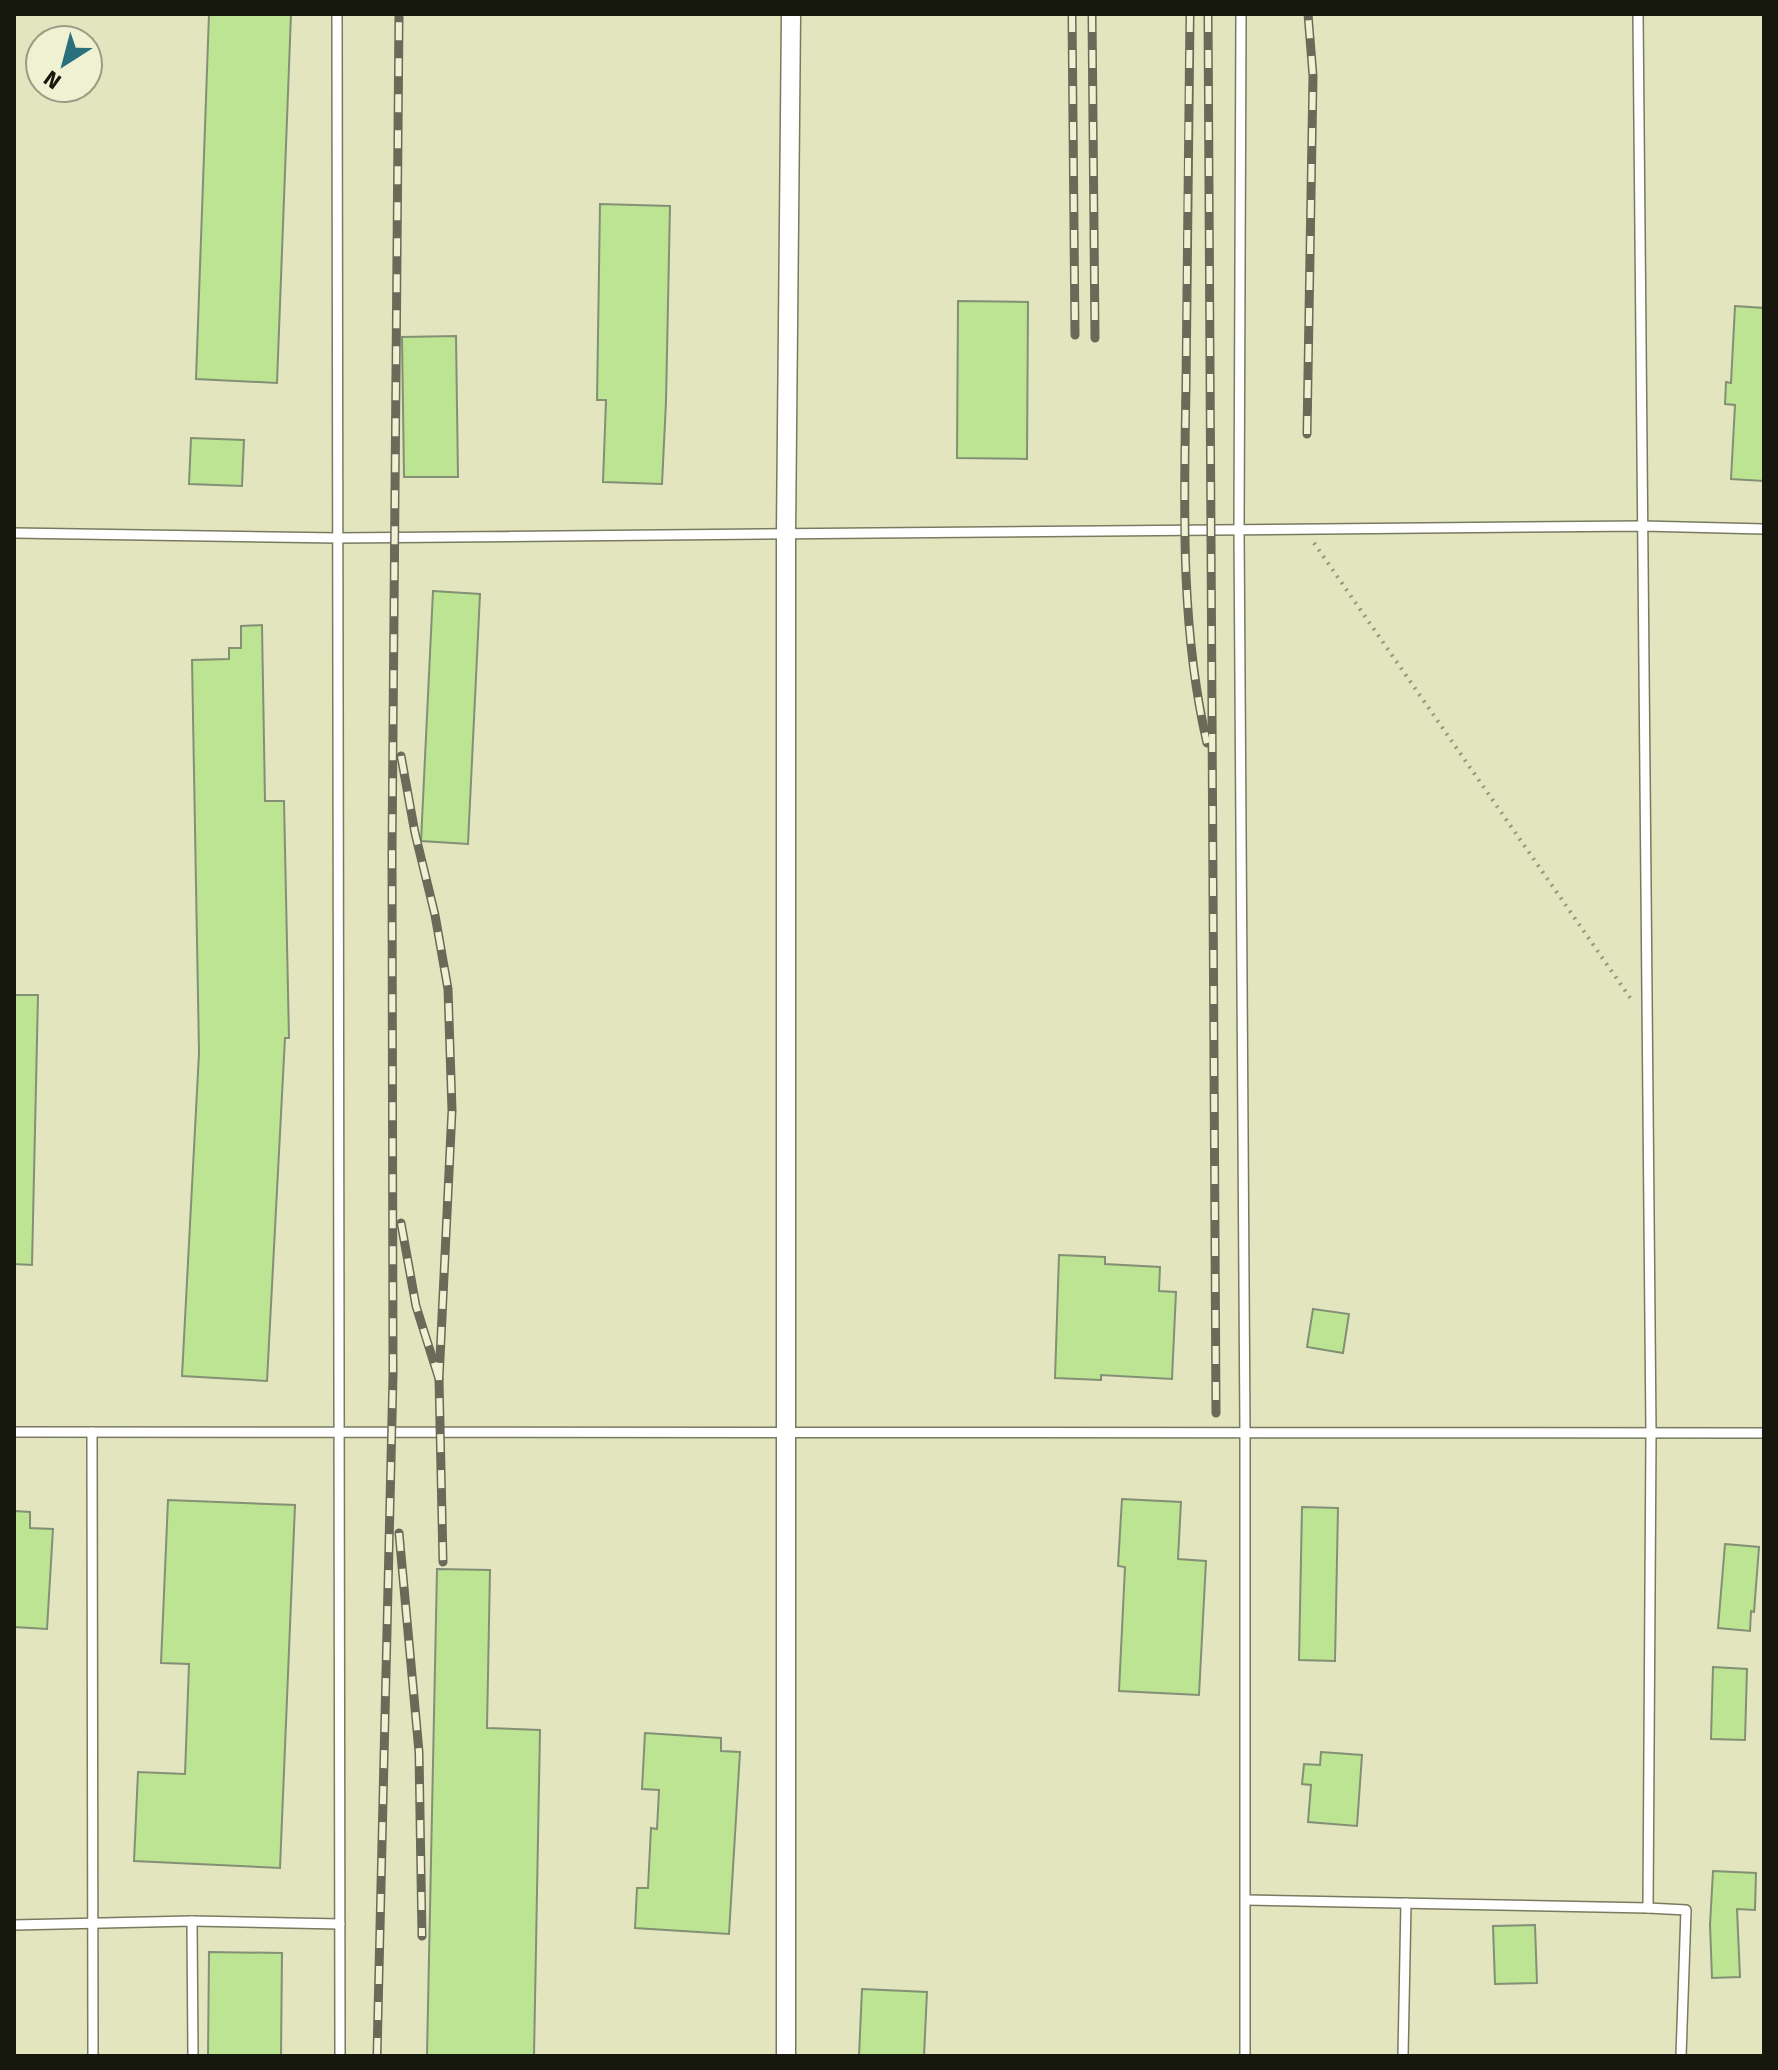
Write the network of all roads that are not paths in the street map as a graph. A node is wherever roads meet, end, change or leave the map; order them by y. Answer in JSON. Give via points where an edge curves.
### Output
{"nodes":[{"id":1,"x":337,"y":14,"type":"edge"},
{"id":2,"x":791,"y":14,"type":"edge"},
{"id":3,"x":1241,"y":14,"type":"edge"},
{"id":4,"x":1638,"y":14,"type":"edge"},
{"id":5,"x":1643,"y":526,"type":"junction"},
{"id":6,"x":1239,"y":529,"type":"junction"},
{"id":7,"x":1764,"y":529,"type":"edge"},
{"id":8,"x":14,"y":533,"type":"edge"},
{"id":9,"x":786,"y":533,"type":"junction"},
{"id":10,"x":338,"y":538,"type":"junction"},
{"id":11,"x":14,"y":1432,"type":"edge"},
{"id":12,"x":92,"y":1432,"type":"junction"},
{"id":13,"x":339,"y":1432,"type":"junction"},
{"id":14,"x":786,"y":1432,"type":"junction"},
{"id":15,"x":1245,"y":1433,"type":"junction"},
{"id":16,"x":1651,"y":1433,"type":"junction"},
{"id":17,"x":1764,"y":1433,"type":"edge"},
{"id":18,"x":1246,"y":1900,"type":"junction"},
{"id":19,"x":1406,"y":1903,"type":"junction"},
{"id":20,"x":1648,"y":1908,"type":"junction"},
{"id":21,"x":192,"y":1921,"type":"junction"},
{"id":22,"x":340,"y":1924,"type":"junction"},
{"id":23,"x":14,"y":1925,"type":"edge"},
{"id":24,"x":93,"y":1925,"type":"junction"},
{"id":25,"x":93,"y":2056,"type":"edge"},
{"id":26,"x":193,"y":2056,"type":"edge"},
{"id":27,"x":340,"y":2056,"type":"edge"},
{"id":28,"x":786,"y":2056,"type":"edge"},
{"id":29,"x":1245,"y":2056,"type":"edge"},
{"id":30,"x":1403,"y":2056,"type":"edge"},
{"id":31,"x":1681,"y":2056,"type":"edge"}],
"edges":[{"from":1,"to":10,"type":"lane"},
{"from":2,"to":9,"type":"street"},
{"from":3,"to":6,"type":"lane"},
{"from":4,"to":5,"type":"lane"},
{"from":5,"to":6,"type":"lane"},
{"from":5,"to":7,"type":"lane"},
{"from":5,"to":16,"type":"lane"},
{"from":6,"to":9,"type":"lane"},
{"from":6,"to":15,"type":"lane"},
{"from":8,"to":10,"type":"lane"},
{"from":9,"to":10,"type":"lane"},
{"from":9,"to":14,"type":"street"},
{"from":10,"to":13,"type":"lane"},
{"from":11,"to":12,"type":"lane"},
{"from":12,"to":13,"type":"lane"},
{"from":12,"to":24,"type":"lane"},
{"from":13,"to":14,"type":"lane"},
{"from":13,"to":22,"type":"lane"},
{"from":14,"to":15,"type":"lane"},
{"from":14,"to":28,"type":"street"},
{"from":15,"to":16,"type":"lane"},
{"from":15,"to":18,"type":"lane"},
{"from":16,"to":17,"type":"lane"},
{"from":16,"to":20,"type":"lane"},
{"from":18,"to":19,"type":"lane"},
{"from":18,"to":29,"type":"lane"},
{"from":19,"to":20,"type":"lane"},
{"from":19,"to":30,"type":"lane"},
{"from":20,"to":31,"type":"lane","via":[[1686,1910]]},
{"from":21,"to":22,"type":"lane"},
{"from":21,"to":24,"type":"lane"},
{"from":21,"to":26,"type":"lane"},
{"from":22,"to":27,"type":"lane"},
{"from":23,"to":24,"type":"lane"},
{"from":24,"to":25,"type":"lane"}]}
